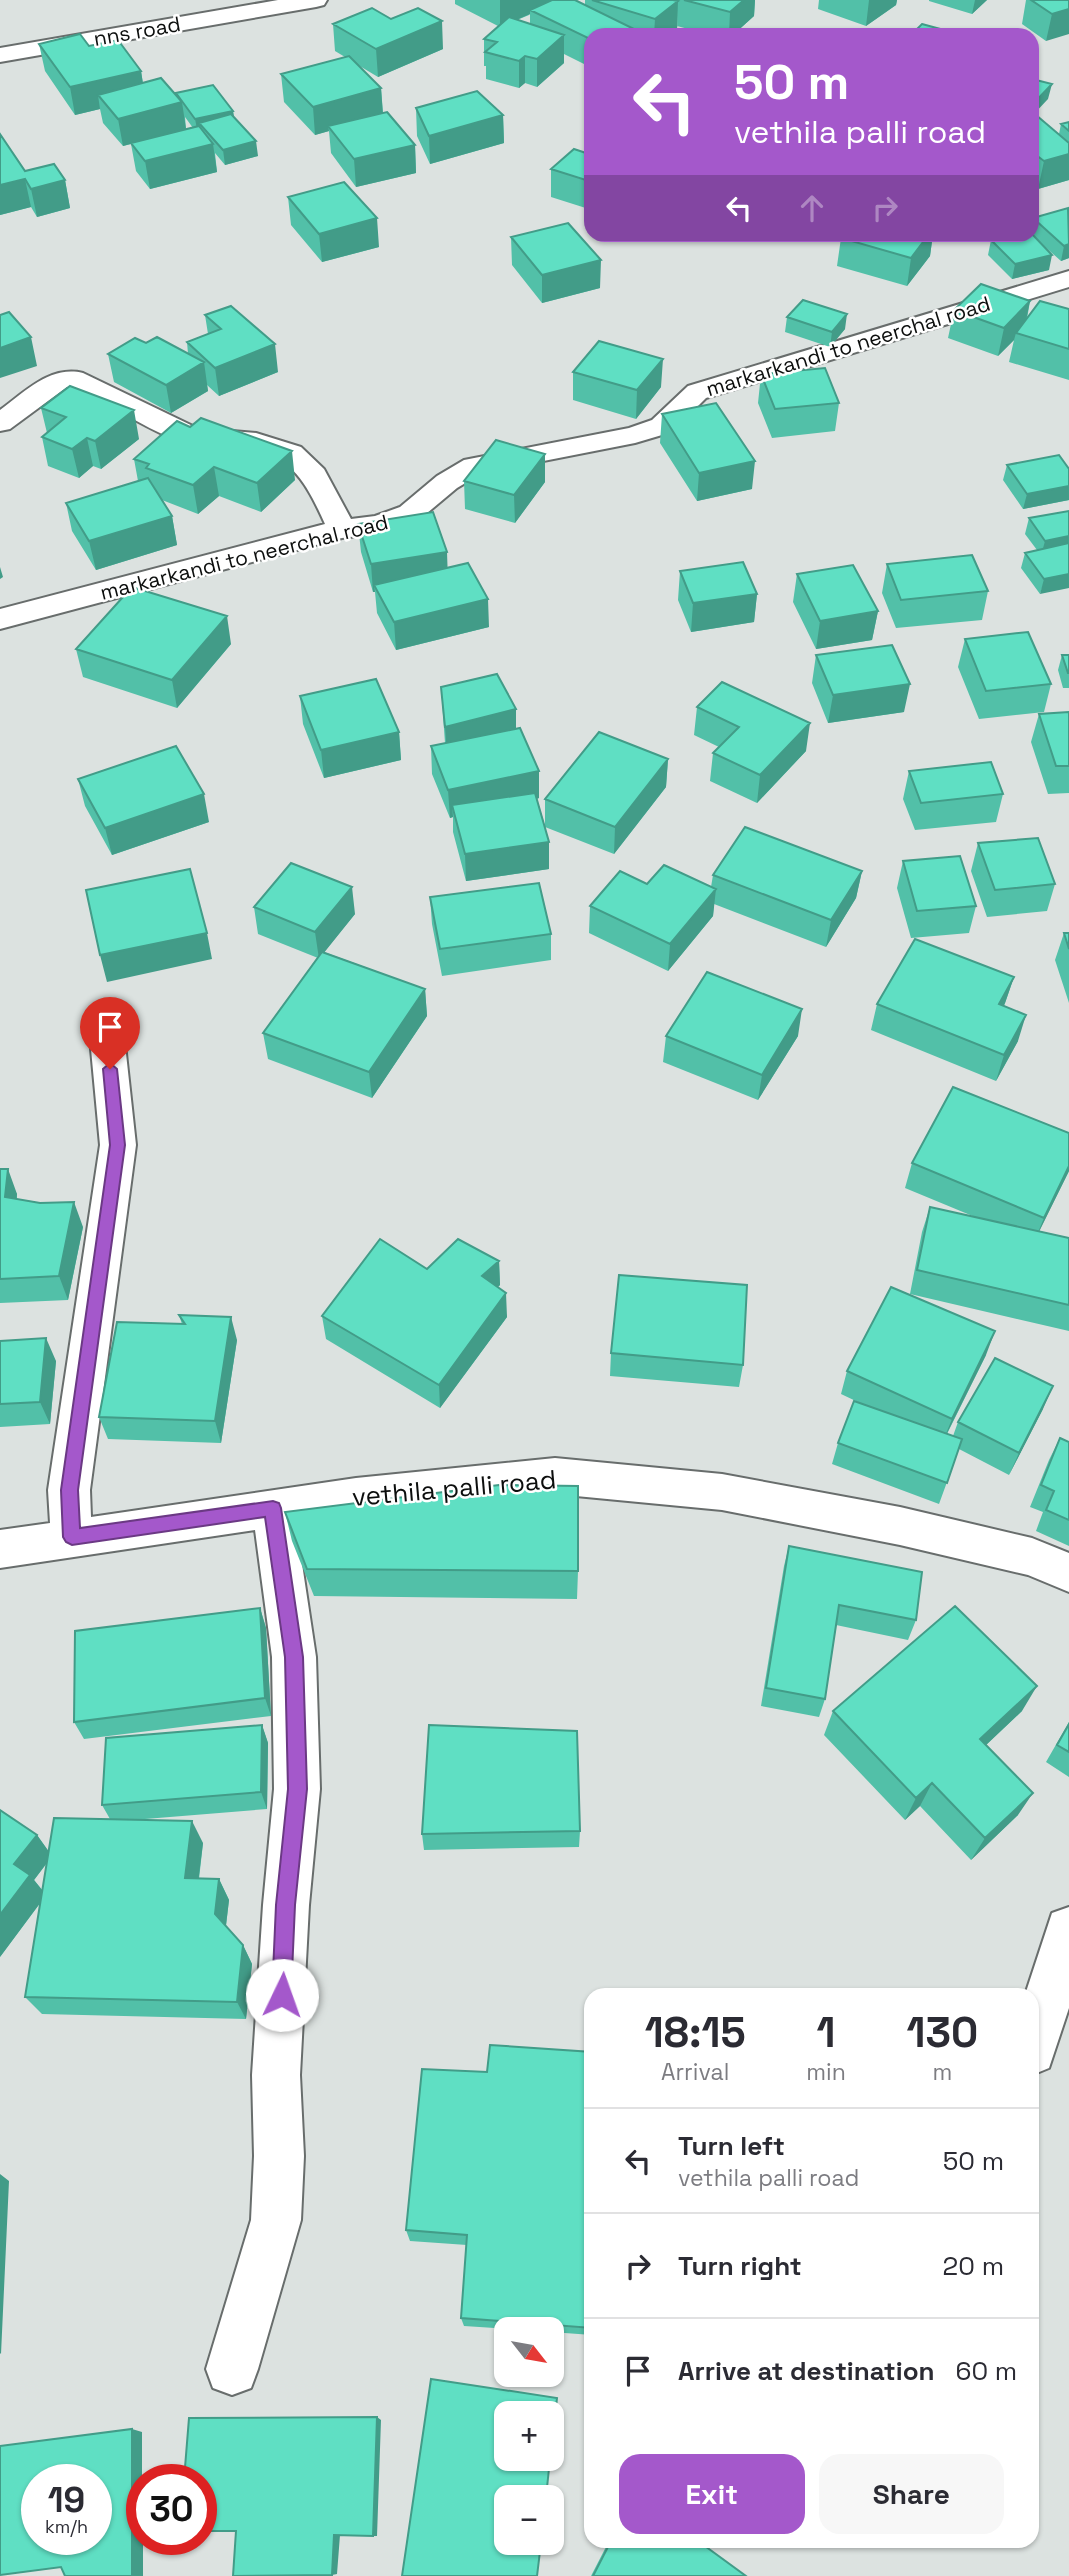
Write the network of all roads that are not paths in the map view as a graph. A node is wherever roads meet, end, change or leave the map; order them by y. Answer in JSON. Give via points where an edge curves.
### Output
{"nodes":[{"id":1,"x":316,"y":0,"type":"edge"},
{"id":2,"x":0,"y":55,"type":"edge"},
{"id":3,"x":1069,"y":279,"type":"edge"},
{"id":4,"x":0,"y":423,"type":"edge"},
{"id":5,"x":341,"y":530,"type":"junction"},
{"id":6,"x":0,"y":619,"type":"edge"},
{"id":7,"x":105,"y":1017,"type":"dead end"},
{"id":8,"x":273,"y":1508,"type":"junction"},
{"id":9,"x":72,"y":1537,"type":"junction"},
{"id":10,"x":0,"y":1549,"type":"edge"},
{"id":11,"x":1069,"y":1573,"type":"edge"},
{"id":12,"x":1069,"y":1930,"type":"edge"},
{"id":13,"x":1039,"y":2028,"type":"edge"},
{"id":14,"x":232,"y":2369,"type":"dead end"}],
"edges":[{"from":1,"to":2,"type":"street","name":"nns road"},
{"from":3,"to":5,"type":"street","name":"markarkandi to neerchal road","via":[[697,392],[662,426],[635,435],[474,466],[410,513]]},
{"from":4,"to":5,"type":"street","via":[[60,380],[74,379],[192,436],[261,442],[288,452],[310,466],[321,482]]},
{"from":5,"to":6,"type":"street","name":"markarkandi to neerchal road"},
{"from":7,"to":9,"type":"street","via":[[118,1145],[69,1490]]},
{"from":8,"to":9,"type":"street","name":"vethila palli road"},
{"from":8,"to":11,"type":"street","name":"vethila palli road","via":[[555,1476],[722,1492],[1032,1557]]},
{"from":8,"to":14,"type":"street","via":[[294,1657],[298,1789],[276,2075],[276,2220]]},
{"from":9,"to":10,"type":"street","name":"vethila palli road"},
{"from":12,"to":13,"type":"street"}]}
